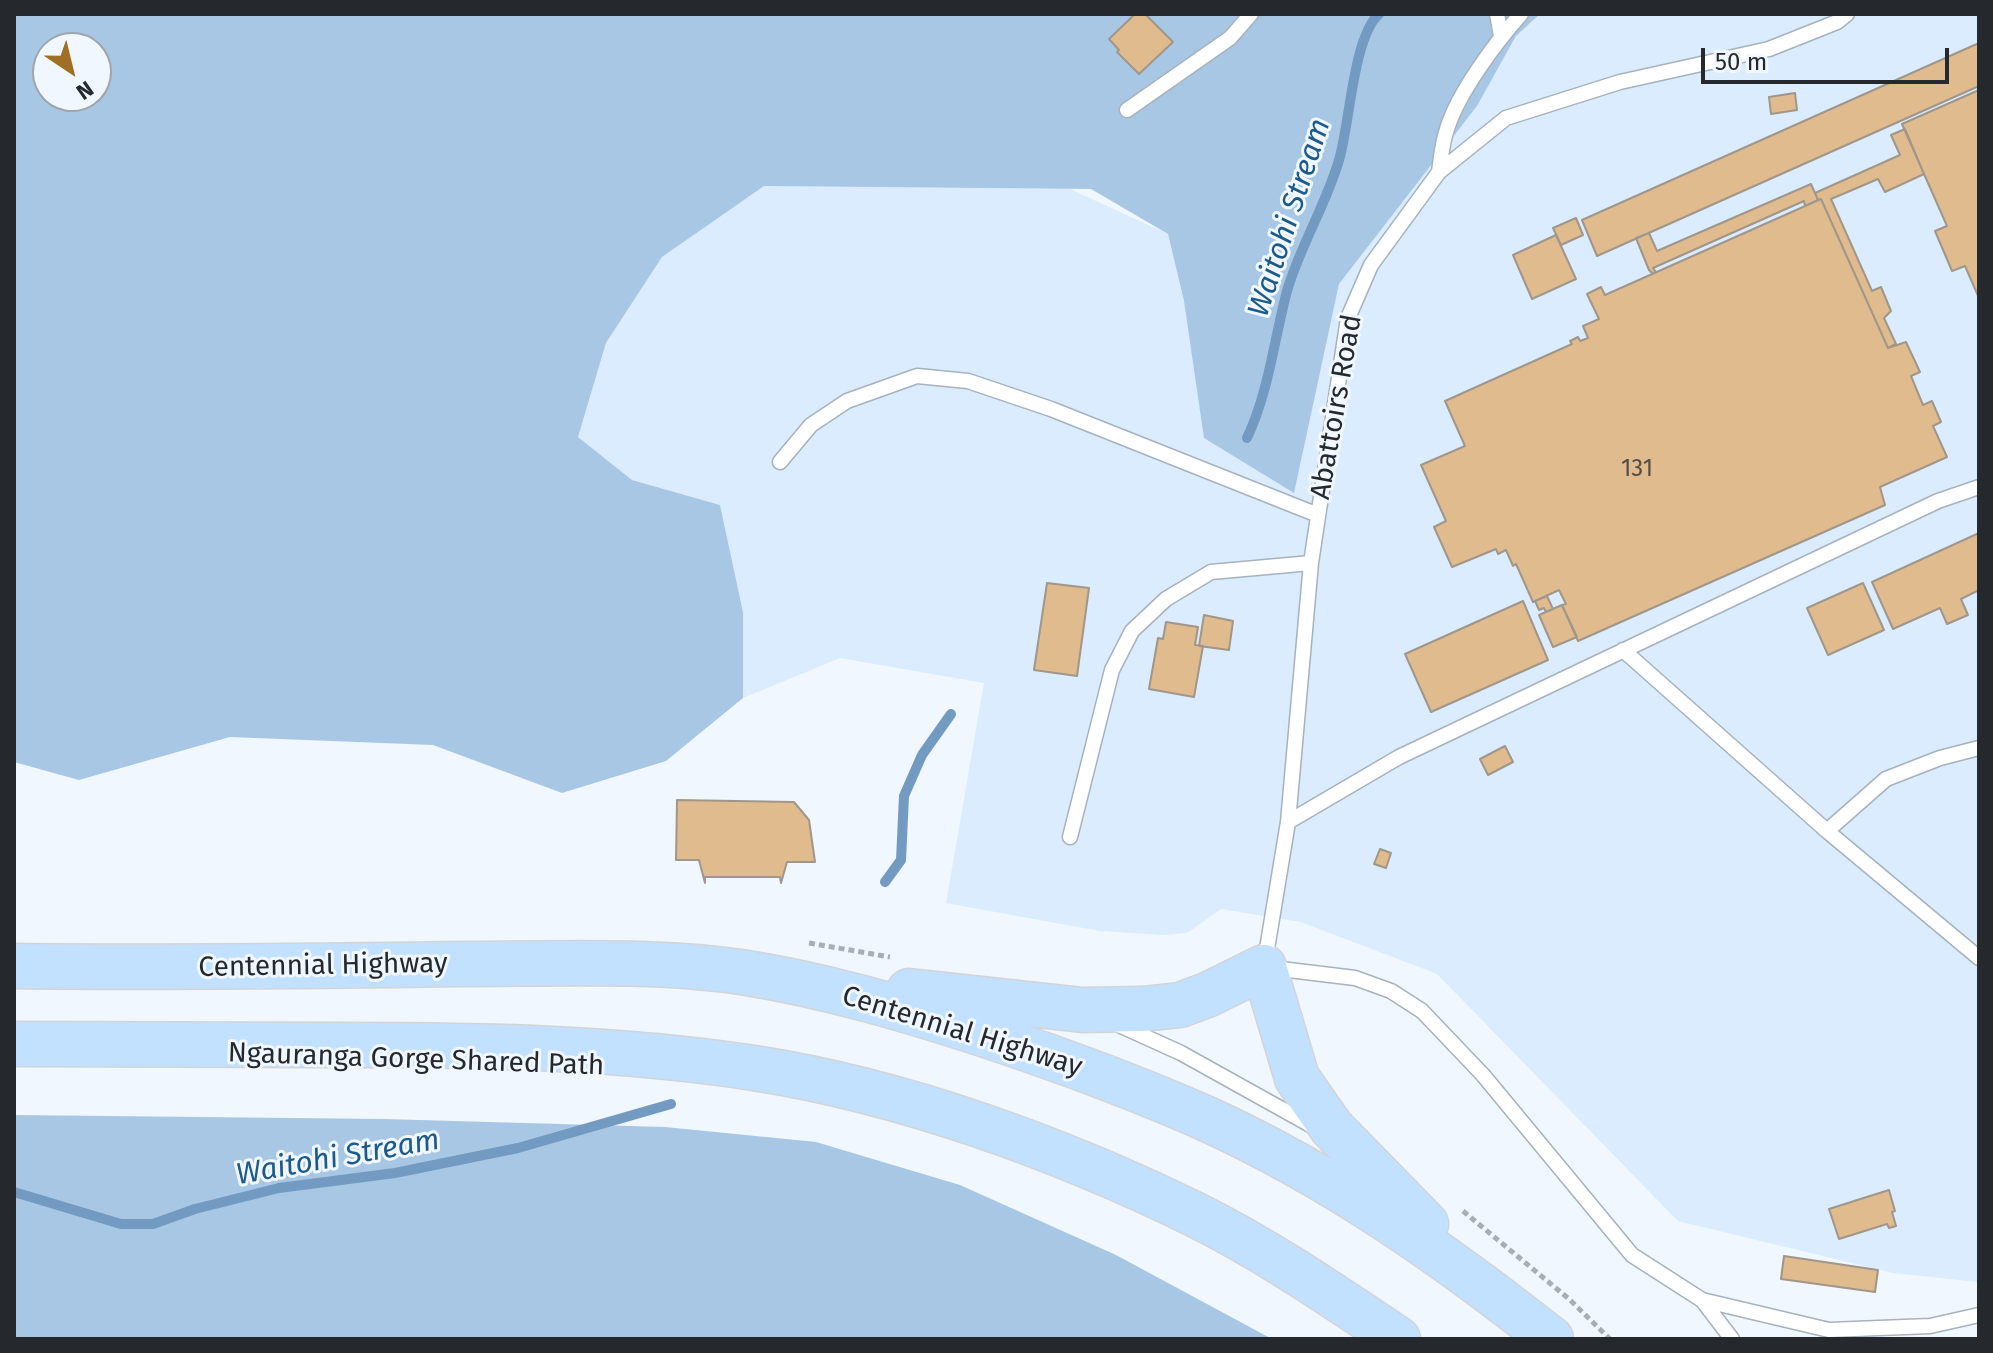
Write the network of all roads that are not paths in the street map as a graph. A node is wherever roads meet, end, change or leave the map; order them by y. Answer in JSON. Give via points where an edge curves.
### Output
{"nodes":[{"id":1,"x":1251,"y":14,"type":"edge"},
{"id":2,"x":1497,"y":14,"type":"edge"},
{"id":3,"x":1521,"y":14,"type":"edge"},
{"id":4,"x":1847,"y":14,"type":"edge"},
{"id":5,"x":1501,"y":36,"type":"junction"},
{"id":6,"x":1127,"y":110,"type":"dead end"},
{"id":7,"x":1439,"y":172,"type":"junction"},
{"id":8,"x":780,"y":462,"type":"dead end"},
{"id":9,"x":1979,"y":487,"type":"edge"},
{"id":10,"x":1318,"y":515,"type":"junction"},
{"id":11,"x":1311,"y":563,"type":"junction"},
{"id":12,"x":1623,"y":650,"type":"junction"},
{"id":13,"x":1979,"y":748,"type":"edge"},
{"id":14,"x":1288,"y":822,"type":"junction"},
{"id":15,"x":1827,"y":831,"type":"junction"},
{"id":16,"x":1070,"y":837,"type":"dead end"},
{"id":17,"x":1979,"y":958,"type":"edge"},
{"id":18,"x":14,"y":966,"type":"edge"},
{"id":19,"x":1264,"y":967,"type":"junction"},
{"id":20,"x":740,"y":972,"type":"junction"},
{"id":21,"x":1083,"y":1010,"type":"junction"},
{"id":22,"x":14,"y":1044,"type":"edge"},
{"id":23,"x":1358,"y":1154,"type":"junction"},
{"id":24,"x":1494,"y":1294,"type":"junction"},
{"id":25,"x":1702,"y":1300,"type":"junction"},
{"id":26,"x":1979,"y":1315,"type":"edge"},
{"id":27,"x":1398,"y":1339,"type":"edge"},
{"id":28,"x":1551,"y":1339,"type":"edge"},
{"id":29,"x":1732,"y":1339,"type":"edge"}],
"edges":[{"from":1,"to":6,"type":"lane","via":[[1230,38]]},
{"from":2,"to":5,"type":"lane"},
{"from":3,"to":5,"type":"lane"},
{"from":4,"to":7,"type":"lane","name":"Abattoirs Road","via":[[1769,49],[1620,82],[1506,118]]},
{"from":5,"to":7,"type":"lane","via":[[1459,102],[1447,129]]},
{"from":7,"to":10,"type":"lane","name":"Abattoirs Road","via":[[1371,265],[1348,318]]},
{"from":8,"to":10,"type":"lane","via":[[811,425],[847,401],[917,376],[929,377],[968,381],[1051,409]]},
{"from":9,"to":12,"type":"lane","via":[[1938,501]]},
{"from":10,"to":11,"type":"lane","name":"Abattoirs Road"},
{"from":11,"to":14,"type":"lane","name":"Abattoirs Road"},
{"from":11,"to":16,"type":"lane","via":[[1211,572],[1166,599],[1132,631],[1112,670]]},
{"from":12,"to":14,"type":"lane","via":[[1399,757]]},
{"from":12,"to":15,"type":"lane"},
{"from":13,"to":15,"type":"lane","via":[[1886,779]]},
{"from":14,"to":19,"type":"lane","name":"Abattoirs Road"},
{"from":15,"to":17,"type":"lane"},
{"from":18,"to":20,"type":"highway","name":"Centennial Highway","via":[[645,965]]},
{"from":19,"to":21,"type":"highway","via":[[1180,1005]]},
{"from":19,"to":23,"type":"highway","via":[[1297,1078],[1332,1128]]},
{"from":19,"to":25,"type":"lane","via":[[1355,978],[1391,991],[1422,1011],[1483,1075],[1632,1255]]},
{"from":20,"to":21,"type":"highway"},
{"from":20,"to":24,"type":"highway","name":"Centennial Highway","via":[[898,1006],[1119,1081],[1296,1165],[1381,1215]]},
{"from":21,"to":23,"type":"lane","via":[[1181,1053]]},
{"from":22,"to":27,"type":"highway","via":[[533,1047],[756,1068],[971,1121],[1095,1169],[1196,1215],[1300,1274]]},
{"from":23,"to":24,"type":"highway"},
{"from":24,"to":28,"type":"highway","name":"Centennial Highway"},
{"from":25,"to":26,"type":"lane","via":[[1829,1330],[1930,1326]]},
{"from":25,"to":29,"type":"lane"}]}
